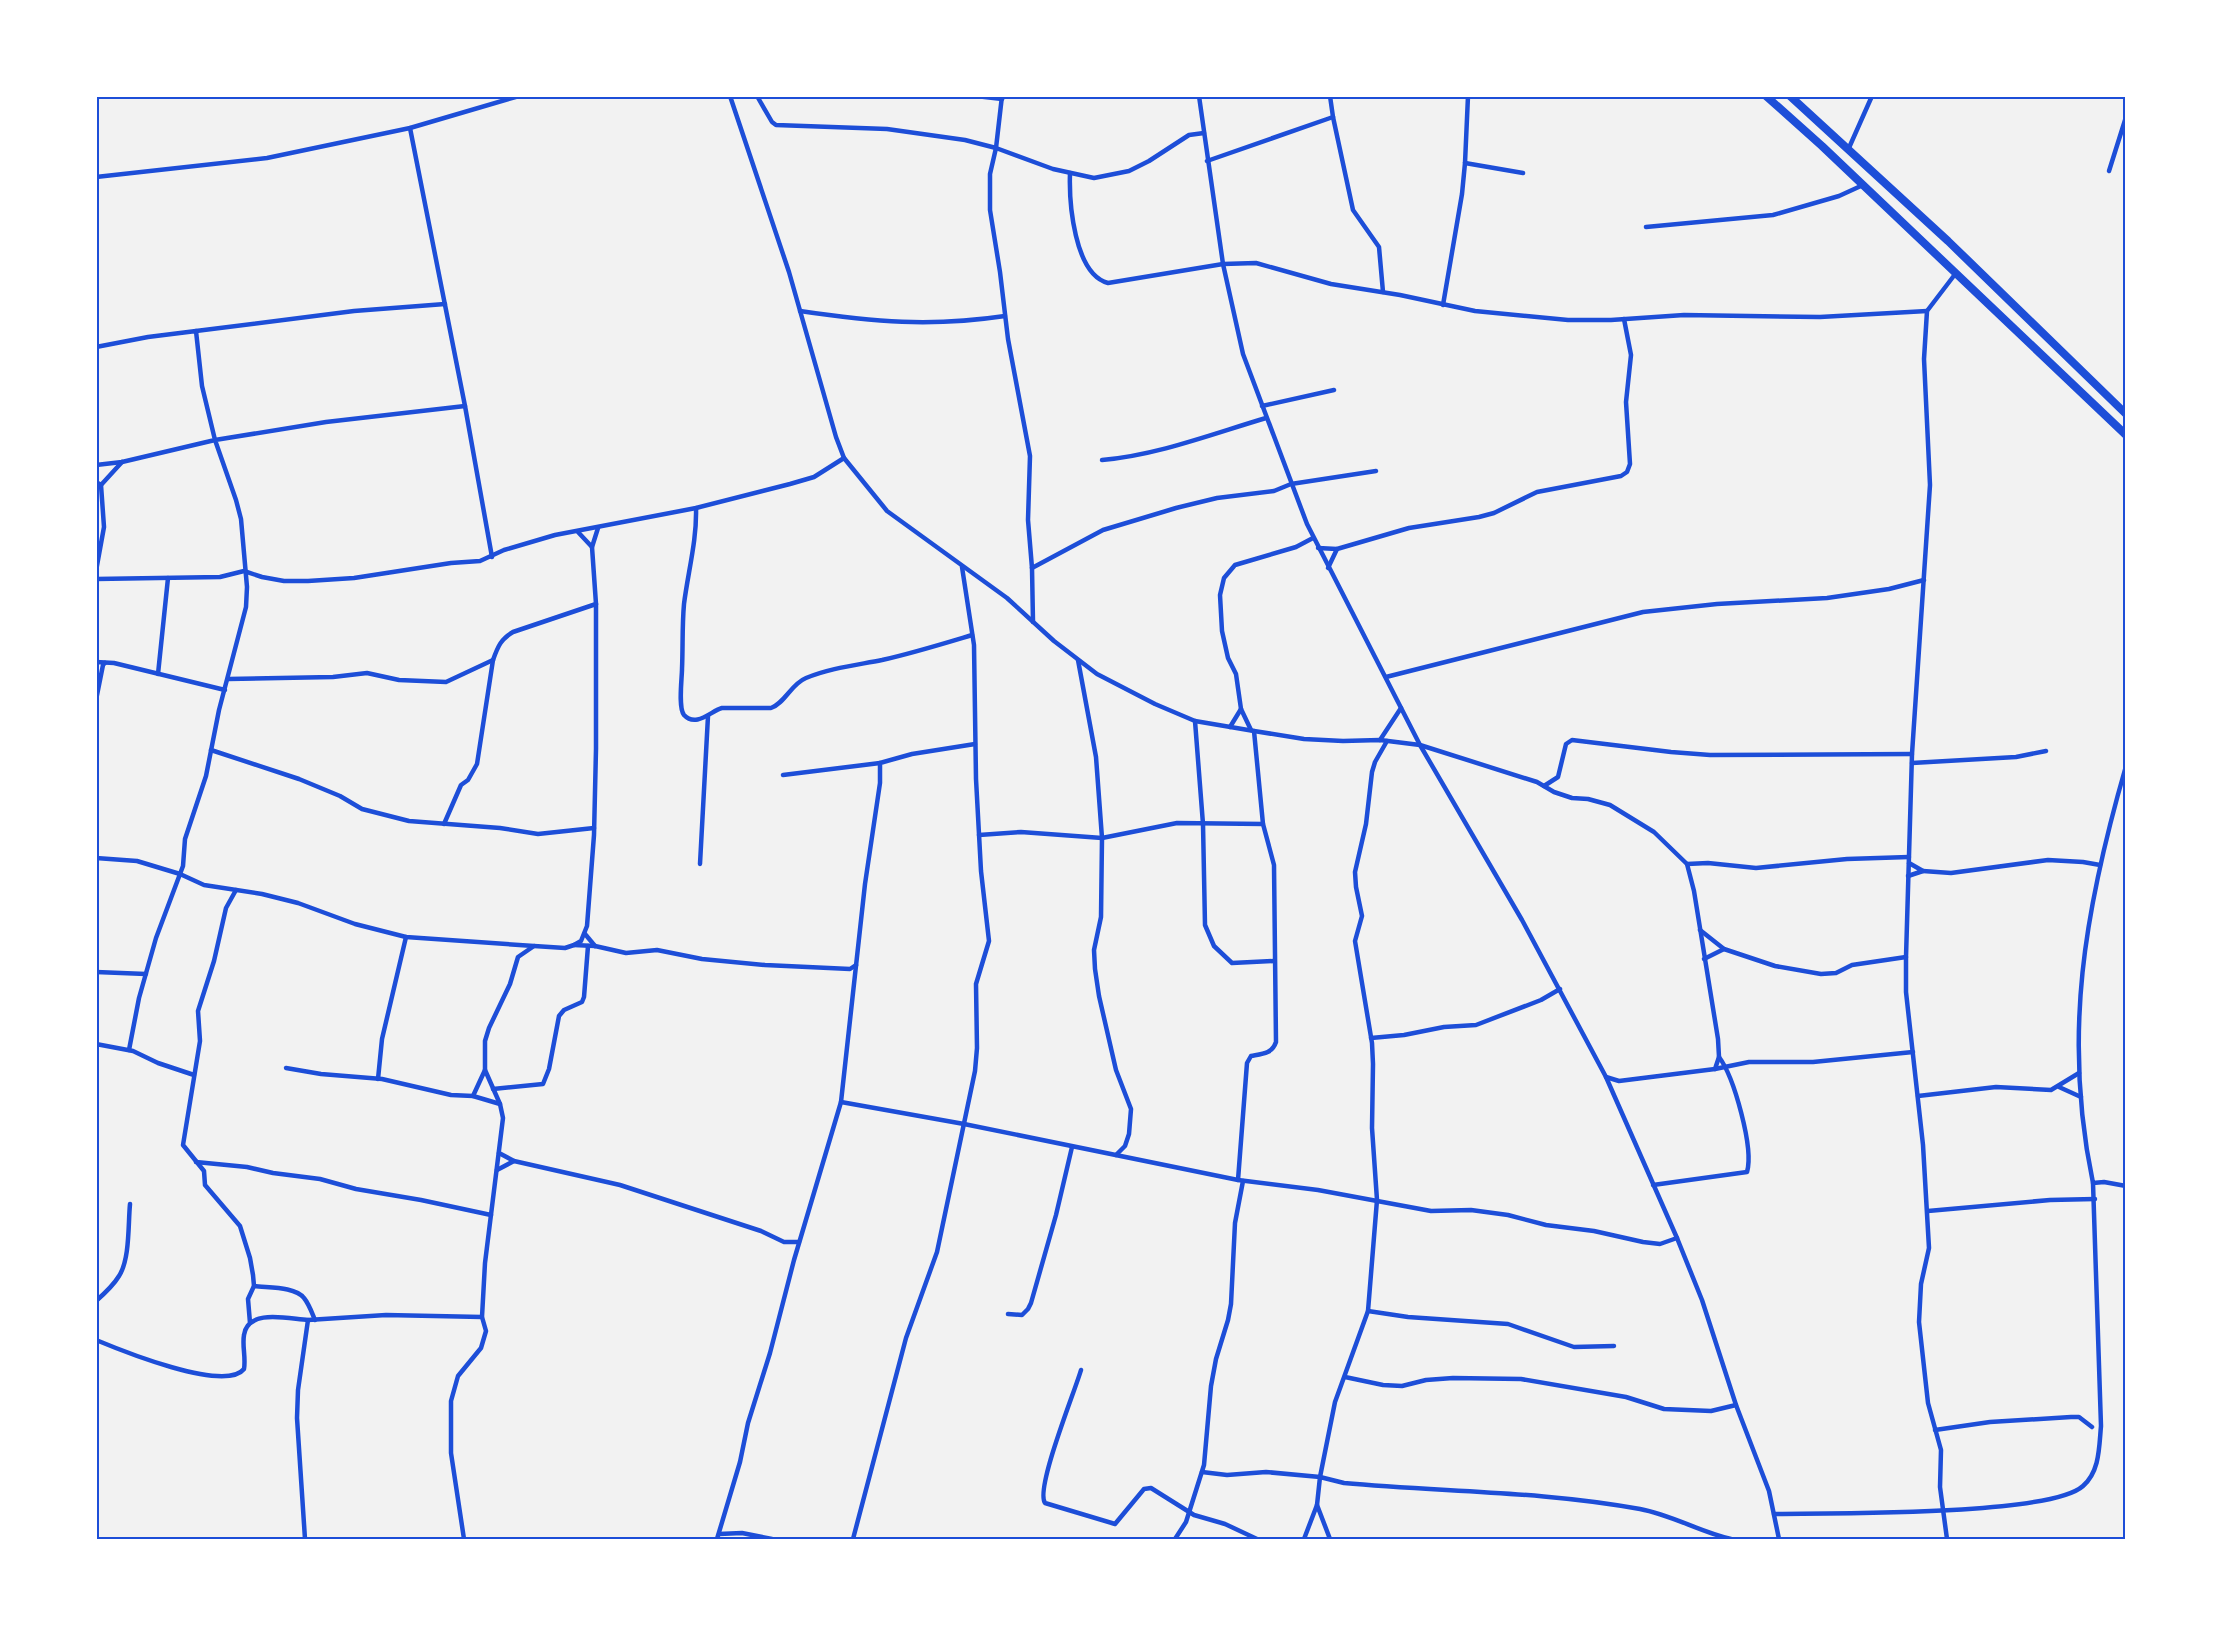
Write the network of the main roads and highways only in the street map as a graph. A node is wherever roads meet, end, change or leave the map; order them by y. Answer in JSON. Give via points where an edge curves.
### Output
{"nodes":[{"id":1,"x":1766,"y":96,"type":"edge"},
{"id":2,"x":1790,"y":96,"type":"edge"},
{"id":3,"x":2126,"y":414,"type":"edge"},
{"id":4,"x":2126,"y":435,"type":"edge"}],
"edges":[{"from":1,"to":4,"type":"highway"},
{"from":2,"to":3,"type":"highway","via":[[1948,241]]}]}
